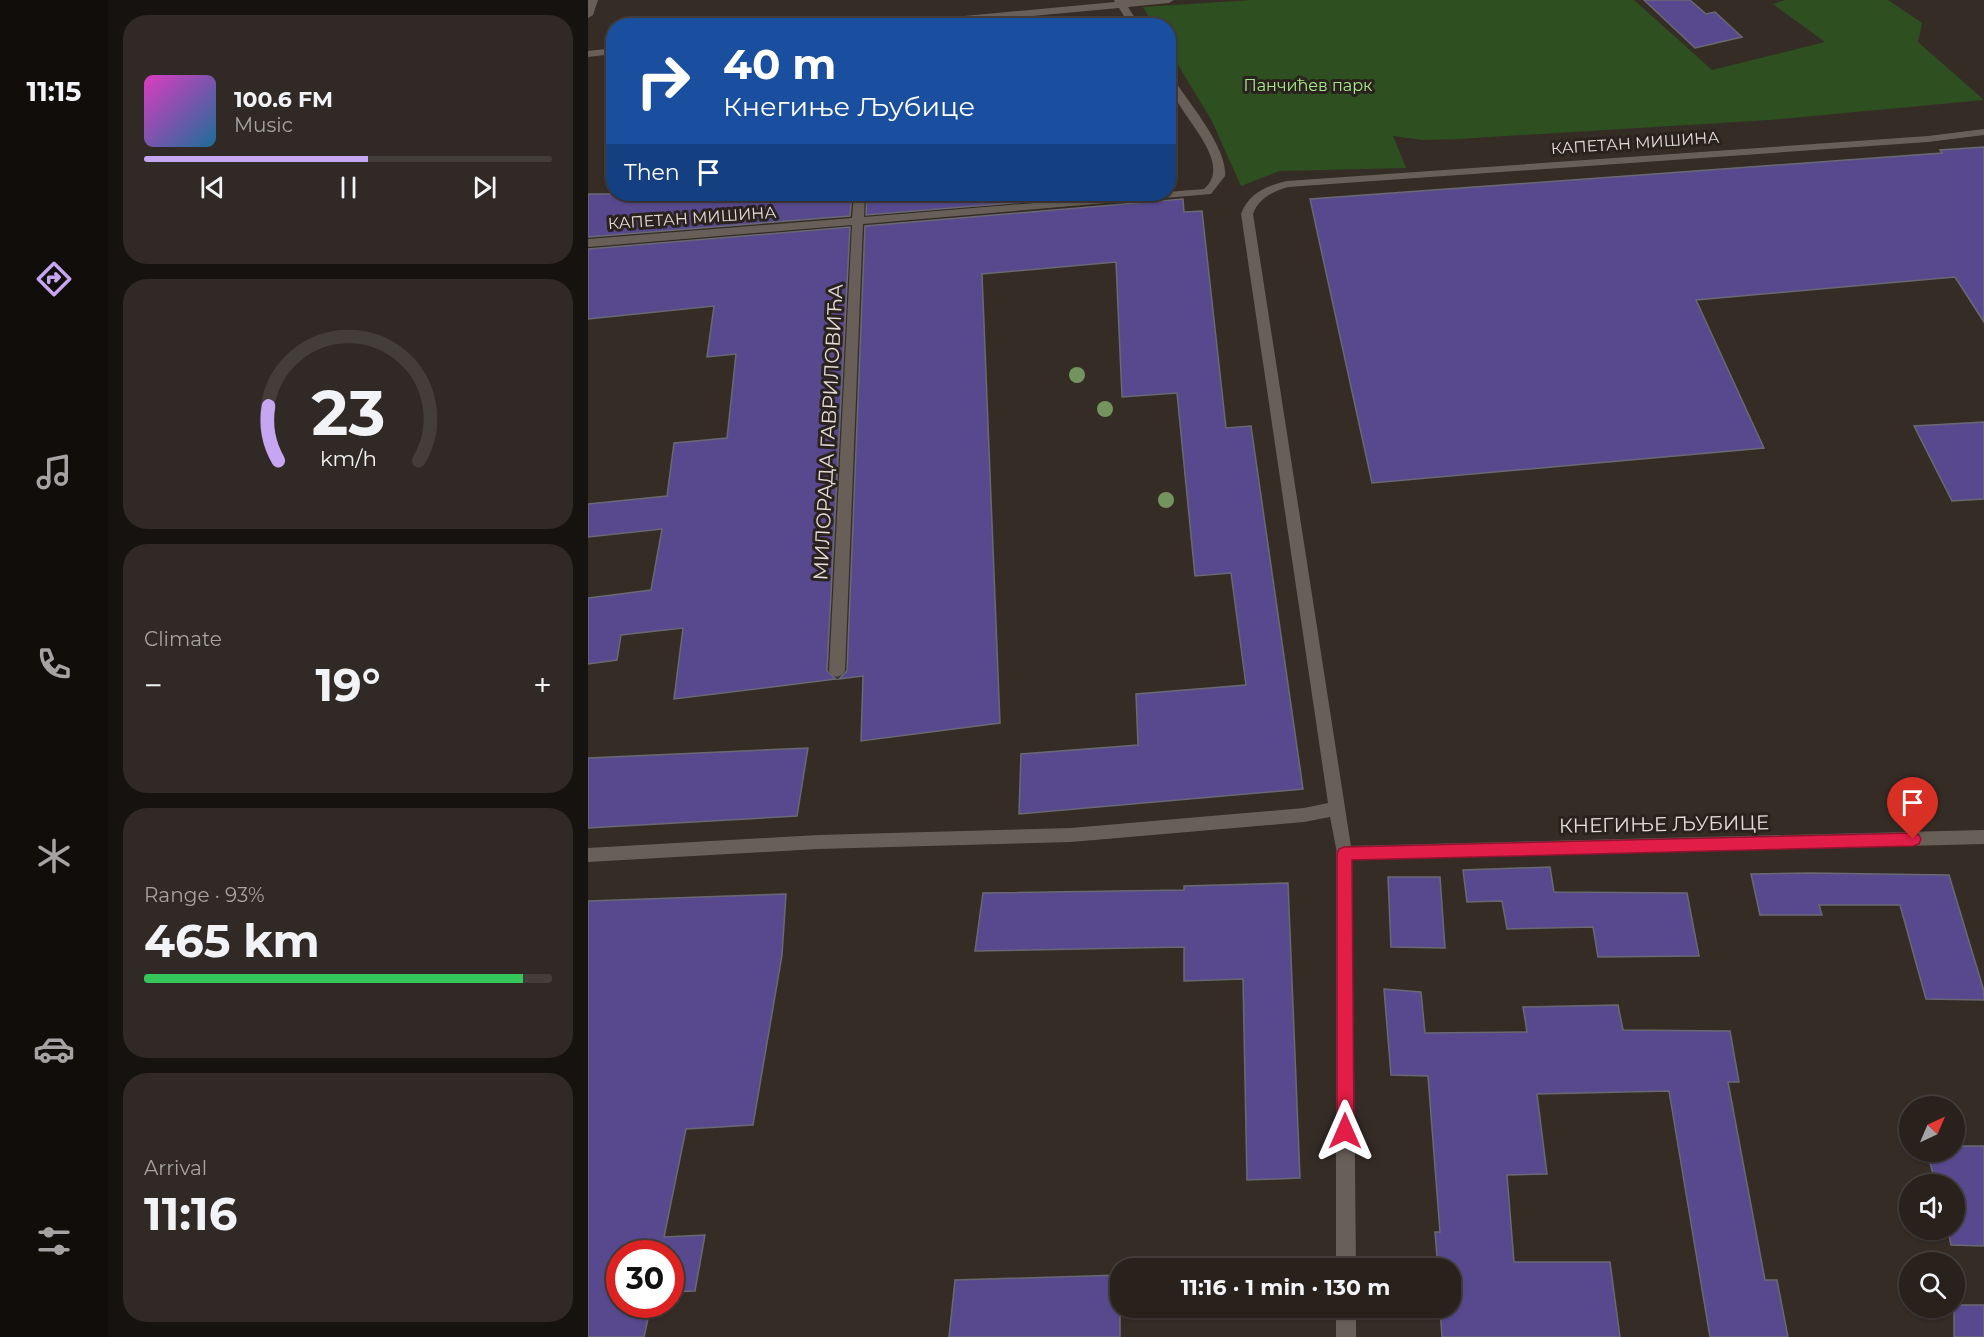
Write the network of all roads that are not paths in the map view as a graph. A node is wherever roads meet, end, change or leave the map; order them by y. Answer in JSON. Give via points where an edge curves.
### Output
{"nodes":[{"id":1,"x":593,"y":0,"type":"edge"},
{"id":2,"x":1168,"y":0,"type":"edge"},
{"id":3,"x":1120,"y":2,"type":"edge"},
{"id":4,"x":588,"y":15,"type":"edge"},
{"id":5,"x":965,"y":18,"type":"edge"},
{"id":6,"x":1130,"y":18,"type":"edge"},
{"id":7,"x":606,"y":52,"type":"edge"},
{"id":8,"x":588,"y":54,"type":"edge"},
{"id":9,"x":1176,"y":93,"type":"edge"},
{"id":10,"x":1984,"y":132,"type":"edge"},
{"id":11,"x":1176,"y":196,"type":"edge"},
{"id":12,"x":858,"y":201,"type":"edge"},
{"id":13,"x":1118,"y":201,"type":"edge"},
{"id":14,"x":857,"y":222,"type":"junction"},
{"id":15,"x":588,"y":243,"type":"edge"},
{"id":16,"x":837,"y":671,"type":"dead end"},
{"id":17,"x":1336,"y":809,"type":"junction"},
{"id":18,"x":1984,"y":837,"type":"edge"},
{"id":19,"x":1344,"y":854,"type":"junction"},
{"id":20,"x":588,"y":855,"type":"edge"},
{"id":21,"x":1346,"y":1258,"type":"edge"},
{"id":22,"x":1346,"y":1318,"type":"edge"},
{"id":23,"x":1346,"y":1337,"type":"edge"}],
"edges":[{"from":1,"to":4,"type":"street"},
{"from":2,"to":3,"type":"street"},
{"from":3,"to":5,"type":"street"},
{"from":3,"to":6,"type":"street"},
{"from":7,"to":8,"type":"street"},
{"from":9,"to":11,"type":"street","name":"КАПЕТАН МИШИНА","via":[[1205,138],[1220,171],[1217,184],[1207,192]]},
{"from":10,"to":17,"type":"street","name":"КАПЕТАН МИШИНА","via":[[1287,184],[1260,195],[1249,206],[1247,214]]},
{"from":12,"to":14,"type":"street","name":"МИЛОРАДА ГАВРИЛОВИЋА"},
{"from":13,"to":14,"type":"street","name":"КАПЕТАН МИШИНА"},
{"from":14,"to":15,"type":"street","name":"КАПЕТАН МИШИНА"},
{"from":14,"to":16,"type":"street","name":"МИЛОРАДА ГАВРИЛОВИЋА"},
{"from":17,"to":19,"type":"street","name":"КАПЕТАН МИШИНА"},
{"from":17,"to":20,"type":"street","via":[[1071,835],[818,842]]},
{"from":18,"to":19,"type":"street","name":"КНЕГИЊЕ ЉУБИЦЕ"},
{"from":19,"to":21,"type":"street","name":"КАПЕТАН МИШИНА"},
{"from":22,"to":23,"type":"street"}]}
